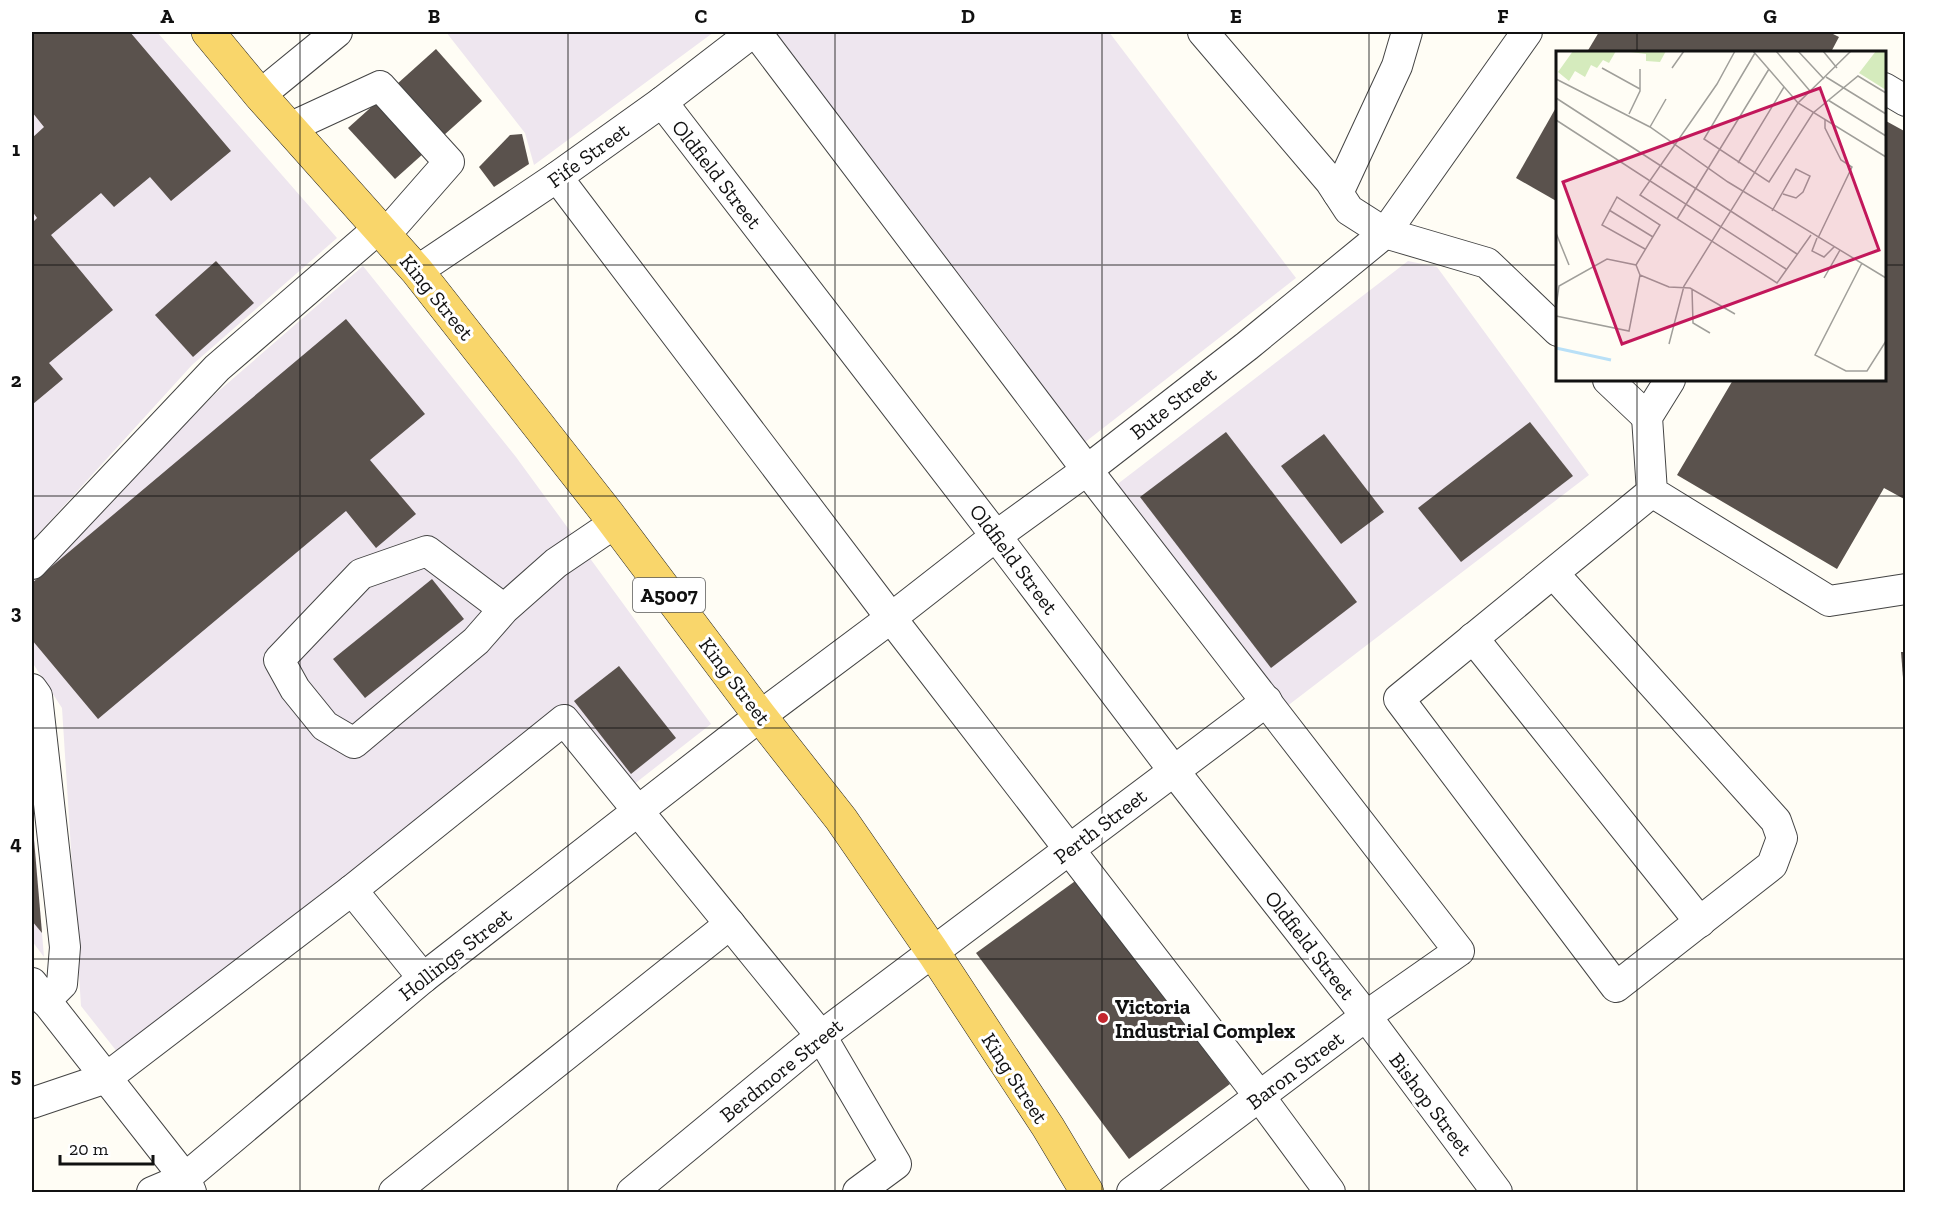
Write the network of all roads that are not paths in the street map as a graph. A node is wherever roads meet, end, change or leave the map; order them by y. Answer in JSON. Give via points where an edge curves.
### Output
{"nodes":[{"id":1,"x":208,"y":32,"type":"edge"},
{"id":2,"x":337,"y":32,"type":"edge"},
{"id":3,"x":754,"y":32,"type":"edge"},
{"id":4,"x":1203,"y":32,"type":"edge"},
{"id":5,"x":1407,"y":32,"type":"edge"},
{"id":6,"x":1527,"y":32,"type":"edge"},
{"id":7,"x":1886,"y":89,"type":"edge"},
{"id":8,"x":260,"y":95,"type":"junction"},
{"id":9,"x":1905,"y":101,"type":"edge"},
{"id":10,"x":662,"y":102,"type":"junction"},
{"id":11,"x":289,"y":128,"type":"junction"},
{"id":12,"x":557,"y":177,"type":"junction"},
{"id":13,"x":1338,"y":193,"type":"junction"},
{"id":14,"x":382,"y":232,"type":"junction"},
{"id":15,"x":1385,"y":234,"type":"junction"},
{"id":16,"x":417,"y":271,"type":"junction"},
{"id":17,"x":1556,"y":330,"type":"edge"},
{"id":18,"x":1609,"y":381,"type":"edge"},
{"id":19,"x":1669,"y":381,"type":"edge"},
{"id":20,"x":1647,"y":417,"type":"junction"},
{"id":21,"x":1087,"y":470,"type":"junction"},
{"id":22,"x":1652,"y":492,"type":"junction"},
{"id":23,"x":615,"y":523,"type":"junction"},
{"id":24,"x":996,"y":536,"type":"junction"},
{"id":25,"x":32,"y":564,"type":"edge"},
{"id":26,"x":1553,"y":573,"type":"junction"},
{"id":27,"x":1905,"y":589,"type":"edge"},
{"id":28,"x":504,"y":609,"type":"junction"},
{"id":29,"x":891,"y":618,"type":"junction"},
{"id":30,"x":1473,"y":638,"type":"junction"},
{"id":31,"x":32,"y":689,"type":"edge"},
{"id":32,"x":1267,"y":701,"type":"junction"},
{"id":33,"x":760,"y":716,"type":"junction"},
{"id":34,"x":1174,"y":771,"type":"junction"},
{"id":35,"x":639,"y":810,"type":"junction"},
{"id":36,"x":1069,"y":849,"type":"junction"},
{"id":37,"x":352,"y":890,"type":"junction"},
{"id":38,"x":1700,"y":922,"type":"junction"},
{"id":39,"x":730,"y":924,"type":"junction"},
{"id":40,"x":933,"y":952,"type":"junction"},
{"id":41,"x":423,"y":978,"type":"junction"},
{"id":42,"x":38,"y":992,"type":"edge"},
{"id":43,"x":1366,"y":1016,"type":"junction"},
{"id":44,"x":821,"y":1036,"type":"junction"},
{"id":45,"x":106,"y":1078,"type":"junction"},
{"id":46,"x":1260,"y":1097,"type":"junction"},
{"id":47,"x":32,"y":1103,"type":"edge"},
{"id":48,"x":188,"y":1185,"type":"edge"},
{"id":49,"x":152,"y":1192,"type":"edge"},
{"id":50,"x":394,"y":1192,"type":"edge"},
{"id":51,"x":632,"y":1192,"type":"edge"},
{"id":52,"x":858,"y":1192,"type":"edge"},
{"id":53,"x":1087,"y":1192,"type":"edge"},
{"id":54,"x":1132,"y":1192,"type":"edge"},
{"id":55,"x":1330,"y":1192,"type":"edge"},
{"id":56,"x":1497,"y":1192,"type":"edge"}],
"edges":[{"from":1,"to":8,"type":"main road","name":"King Street","number":"A5007"},
{"from":2,"to":8,"type":"street"},
{"from":3,"to":10,"type":"street","name":"Fife Street"},
{"from":3,"to":21,"type":"street"},
{"from":4,"to":13,"type":"street"},
{"from":5,"to":13,"type":"street","via":[[1397,66]]},
{"from":6,"to":15,"type":"street","name":"Bute Street"},
{"from":7,"to":9,"type":"street"},
{"from":8,"to":11,"type":"main road","name":"King Street","number":"A5007"},
{"from":10,"to":12,"type":"street","name":"Fife Street"},
{"from":10,"to":24,"type":"street","name":"Oldfield Street"},
{"from":11,"to":14,"type":"main road","name":"King Street","number":"A5007"},
{"from":11,"to":14,"type":"street","via":[[380,86],[449,162]]},
{"from":12,"to":16,"type":"street","name":"Fife Street"},
{"from":12,"to":29,"type":"street"},
{"from":13,"to":15,"type":"street","via":[[1349,210]]},
{"from":14,"to":16,"type":"main road","name":"King Street","number":"A5007"},
{"from":14,"to":25,"type":"street","via":[[217,368]]},
{"from":15,"to":17,"type":"street","via":[[1487,263]]},
{"from":15,"to":21,"type":"street","name":"Bute Street"},
{"from":16,"to":23,"type":"main road","name":"King Street","number":"A5007"},
{"from":18,"to":20,"type":"street"},
{"from":19,"to":20,"type":"street"},
{"from":20,"to":22,"type":"street"},
{"from":21,"to":24,"type":"street","name":"Bute Street"},
{"from":21,"to":32,"type":"street"},
{"from":22,"to":26,"type":"street"},
{"from":22,"to":27,"type":"street","via":[[1829,601]]},
{"from":23,"to":28,"type":"street","via":[[556,563]]},
{"from":23,"to":33,"type":"main road","name":"King Street","number":"A5007"},
{"from":24,"to":29,"type":"street","name":"Bute Street"},
{"from":24,"to":34,"type":"street","name":"Oldfield Street"},
{"from":26,"to":30,"type":"street"},
{"from":26,"to":38,"type":"street","via":[[1776,821],[1782,838],[1772,865]]},
{"from":28,"to":28,"type":"street","via":[[476,641],[354,743],[325,726],[279,660],[361,574],[427,551]]},
{"from":29,"to":33,"type":"street","name":"Bute Street"},
{"from":29,"to":36,"type":"street"},
{"from":30,"to":38,"type":"street"},
{"from":30,"to":38,"type":"street","via":[[1399,699],[1616,987]]},
{"from":31,"to":42,"type":"street","via":[[37,696],[65,947],[62,984]]},
{"from":32,"to":34,"type":"street","name":"Perth Street"},
{"from":32,"to":43,"type":"street","name":"Baron Street","via":[[1459,951]]},
{"from":33,"to":35,"type":"street","name":"Hollings Street"},
{"from":33,"to":40,"type":"main road","name":"King Street","number":"A5007","via":[[842,819]]},
{"from":34,"to":36,"type":"street","name":"Perth Street"},
{"from":34,"to":43,"type":"street","name":"Oldfield Street"},
{"from":35,"to":37,"type":"street","via":[[564,720]]},
{"from":35,"to":39,"type":"street"},
{"from":35,"to":41,"type":"street","name":"Hollings Street"},
{"from":36,"to":40,"type":"street","name":"Perth Street"},
{"from":36,"to":46,"type":"street"},
{"from":37,"to":41,"type":"street"},
{"from":37,"to":45,"type":"street"},
{"from":39,"to":44,"type":"street"},
{"from":39,"to":50,"type":"street"},
{"from":40,"to":44,"type":"street","name":"Berdmore Street"},
{"from":40,"to":53,"type":"main road","name":"King Street","number":"A5007"},
{"from":41,"to":48,"type":"street","name":"Hollings Street"},
{"from":42,"to":45,"type":"street"},
{"from":43,"to":46,"type":"street","name":"Baron Street"},
{"from":43,"to":56,"type":"street","name":"Bishop Street"},
{"from":44,"to":51,"type":"street","name":"Berdmore Street"},
{"from":44,"to":52,"type":"street","via":[[896,1164]]},
{"from":45,"to":47,"type":"street"},
{"from":45,"to":48,"type":"street"},
{"from":46,"to":54,"type":"street","name":"Baron Street"},
{"from":46,"to":55,"type":"street"},
{"from":48,"to":49,"type":"street","name":"Hollings Street"}]}
